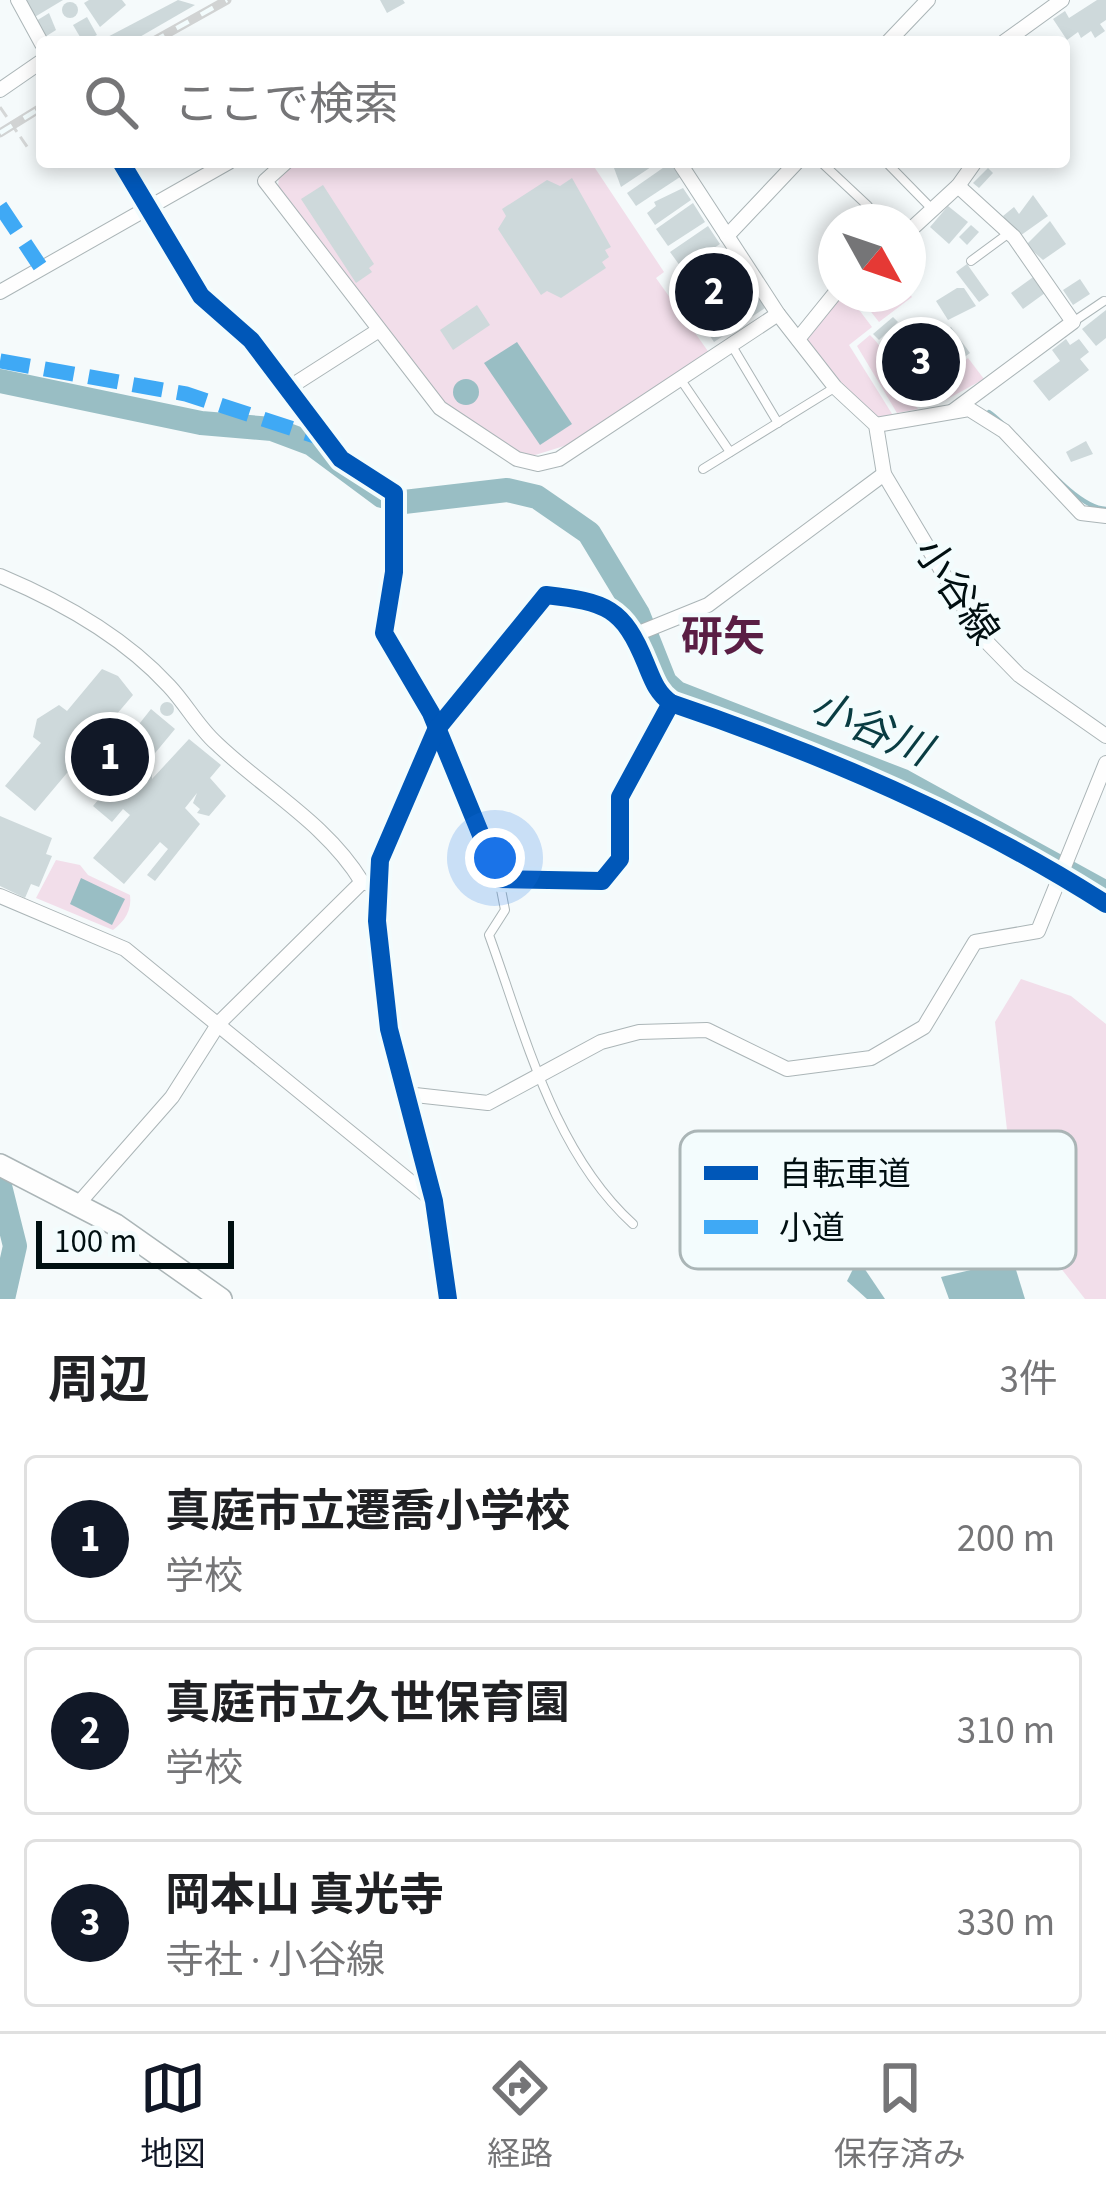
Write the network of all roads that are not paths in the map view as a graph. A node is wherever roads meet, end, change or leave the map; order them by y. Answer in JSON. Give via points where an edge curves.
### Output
{"nodes":[{"id":1,"x":18,"y":0,"type":"edge"},
{"id":2,"x":928,"y":0,"type":"edge"},
{"id":3,"x":1062,"y":0,"type":"edge"},
{"id":4,"x":38,"y":36,"type":"edge"},
{"id":5,"x":894,"y":36,"type":"edge"},
{"id":6,"x":1012,"y":36,"type":"edge"},
{"id":7,"x":36,"y":66,"type":"edge"},
{"id":8,"x":0,"y":90,"type":"edge"},
{"id":9,"x":125,"y":168,"type":"edge"},
{"id":10,"x":217,"y":168,"type":"edge"},
{"id":11,"x":279,"y":168,"type":"edge"},
{"id":12,"x":683,"y":168,"type":"edge"},
{"id":13,"x":791,"y":168,"type":"edge"},
{"id":14,"x":827,"y":168,"type":"edge"},
{"id":15,"x":892,"y":168,"type":"edge"},
{"id":16,"x":971,"y":168,"type":"edge"},
{"id":17,"x":958,"y":186,"type":"junction"},
{"id":18,"x":149,"y":203,"type":"junction"},
{"id":19,"x":866,"y":204,"type":"edge"},
{"id":20,"x":932,"y":210,"type":"junction"},
{"id":21,"x":926,"y":216,"type":"edge"},
{"id":22,"x":1010,"y":233,"type":"junction"},
{"id":23,"x":727,"y":236,"type":"junction"},
{"id":24,"x":971,"y":261,"type":"dead end"},
{"id":25,"x":0,"y":292,"type":"edge"},
{"id":26,"x":1104,"y":301,"type":"edge"},
{"id":27,"x":820,"y":312,"type":"edge"},
{"id":28,"x":778,"y":314,"type":"junction"},
{"id":29,"x":1073,"y":322,"type":"junction"},
{"id":30,"x":379,"y":330,"type":"junction"},
{"id":31,"x":798,"y":339,"type":"junction"},
{"id":32,"x":732,"y":346,"type":"junction"},
{"id":33,"x":680,"y":379,"type":"junction"},
{"id":34,"x":290,"y":387,"type":"junction"},
{"id":35,"x":835,"y":387,"type":"junction"},
{"id":36,"x":953,"y":411,"type":"junction"},
{"id":37,"x":778,"y":423,"type":"junction"},
{"id":38,"x":876,"y":425,"type":"junction"},
{"id":39,"x":730,"y":452,"type":"junction"},
{"id":40,"x":704,"y":469,"type":"dead end"},
{"id":41,"x":884,"y":474,"type":"junction"},
{"id":42,"x":1106,"y":516,"type":"edge"},
{"id":43,"x":0,"y":576,"type":"edge"},
{"id":44,"x":634,"y":635,"type":"junction"},
{"id":45,"x":671,"y":703,"type":"junction"},
{"id":46,"x":436,"y":730,"type":"junction"},
{"id":47,"x":1106,"y":736,"type":"edge"},
{"id":48,"x":1106,"y":763,"type":"edge"},
{"id":49,"x":1058,"y":874,"type":"junction"},
{"id":50,"x":499,"y":879,"type":"junction"},
{"id":51,"x":370,"y":884,"type":"junction"},
{"id":52,"x":0,"y":896,"type":"edge"},
{"id":53,"x":1106,"y":904,"type":"edge"},
{"id":54,"x":219,"y":1023,"type":"junction"},
{"id":55,"x":541,"y":1078,"type":"junction"},
{"id":56,"x":406,"y":1094,"type":"junction"},
{"id":57,"x":1,"y":1165,"type":"edge"},
{"id":58,"x":434,"y":1201,"type":"junction"},
{"id":59,"x":78,"y":1204,"type":"junction"},
{"id":60,"x":634,"y":1225,"type":"dead end"},
{"id":61,"x":221,"y":1299,"type":"edge"},
{"id":62,"x":448,"y":1299,"type":"edge"}],
"edges":[{"from":1,"to":4,"type":"street"},
{"from":2,"to":5,"type":"street"},
{"from":3,"to":6,"type":"street"},
{"from":7,"to":8,"type":"street"},
{"from":9,"to":18,"type":"street"},
{"from":10,"to":18,"type":"street"},
{"from":11,"to":30,"type":"street","via":[[265,181]]},
{"from":12,"to":23,"type":"street"},
{"from":13,"to":23,"type":"street"},
{"from":14,"to":19,"type":"lane"},
{"from":15,"to":20,"type":"lane"},
{"from":16,"to":17,"type":"street"},
{"from":17,"to":20,"type":"street"},
{"from":17,"to":22,"type":"street"},
{"from":18,"to":25,"type":"street"},
{"from":18,"to":34,"type":"street","via":[[201,296]]},
{"from":20,"to":21,"type":"street"},
{"from":22,"to":24,"type":"lane"},
{"from":22,"to":29,"type":"street"},
{"from":23,"to":28,"type":"street"},
{"from":26,"to":29,"type":"lane"},
{"from":27,"to":31,"type":"street"},
{"from":28,"to":31,"type":"street"},
{"from":28,"to":32,"type":"street"},
{"from":29,"to":36,"type":"street"},
{"from":30,"to":33,"type":"street","via":[[456,424],[538,464],[559,459]]},
{"from":30,"to":34,"type":"street"},
{"from":31,"to":35,"type":"street"},
{"from":32,"to":33,"type":"street"},
{"from":32,"to":37,"type":"lane"},
{"from":33,"to":39,"type":"lane"},
{"from":34,"to":46,"type":"street","via":[[341,459],[394,493],[384,633]]},
{"from":35,"to":37,"type":"lane"},
{"from":35,"to":38,"type":"street"},
{"from":36,"to":38,"type":"street"},
{"from":36,"to":42,"type":"street","via":[[969,409],[1004,431],[1081,513]]},
{"from":37,"to":39,"type":"lane"},
{"from":38,"to":41,"type":"street"},
{"from":39,"to":40,"type":"lane"},
{"from":41,"to":44,"type":"street","via":[[708,605]]},
{"from":41,"to":47,"type":"street","name":"小谷線","via":[[994,652]]},
{"from":43,"to":51,"type":"street","via":[[68,607],[143,663],[213,741],[341,846]]},
{"from":44,"to":45,"type":"street","via":[[659,694]]},
{"from":44,"to":46,"type":"street","via":[[598,602],[546,595]]},
{"from":45,"to":49,"type":"street","via":[[796,745]]},
{"from":45,"to":50,"type":"street","via":[[620,797],[620,859],[602,881]]},
{"from":46,"to":50,"type":"street"},
{"from":46,"to":51,"type":"street"},
{"from":48,"to":49,"type":"street"},
{"from":49,"to":53,"type":"street"},
{"from":49,"to":55,"type":"street","via":[[1038,932],[975,942],[924,1027],[871,1058],[787,1069],[707,1030],[676,1030],[601,1042]]},
{"from":50,"to":55,"type":"lane","via":[[505,910],[489,935]]},
{"from":51,"to":54,"type":"street"},
{"from":51,"to":56,"type":"street"},
{"from":52,"to":54,"type":"street","via":[[125,949]]},
{"from":54,"to":58,"type":"street"},
{"from":54,"to":59,"type":"street","via":[[172,1097]]},
{"from":55,"to":56,"type":"street","via":[[488,1103]]},
{"from":55,"to":60,"type":"lane","via":[[591,1177]]},
{"from":56,"to":58,"type":"street"},
{"from":57,"to":59,"type":"main road"},
{"from":58,"to":62,"type":"street"},
{"from":59,"to":61,"type":"main road"}]}
